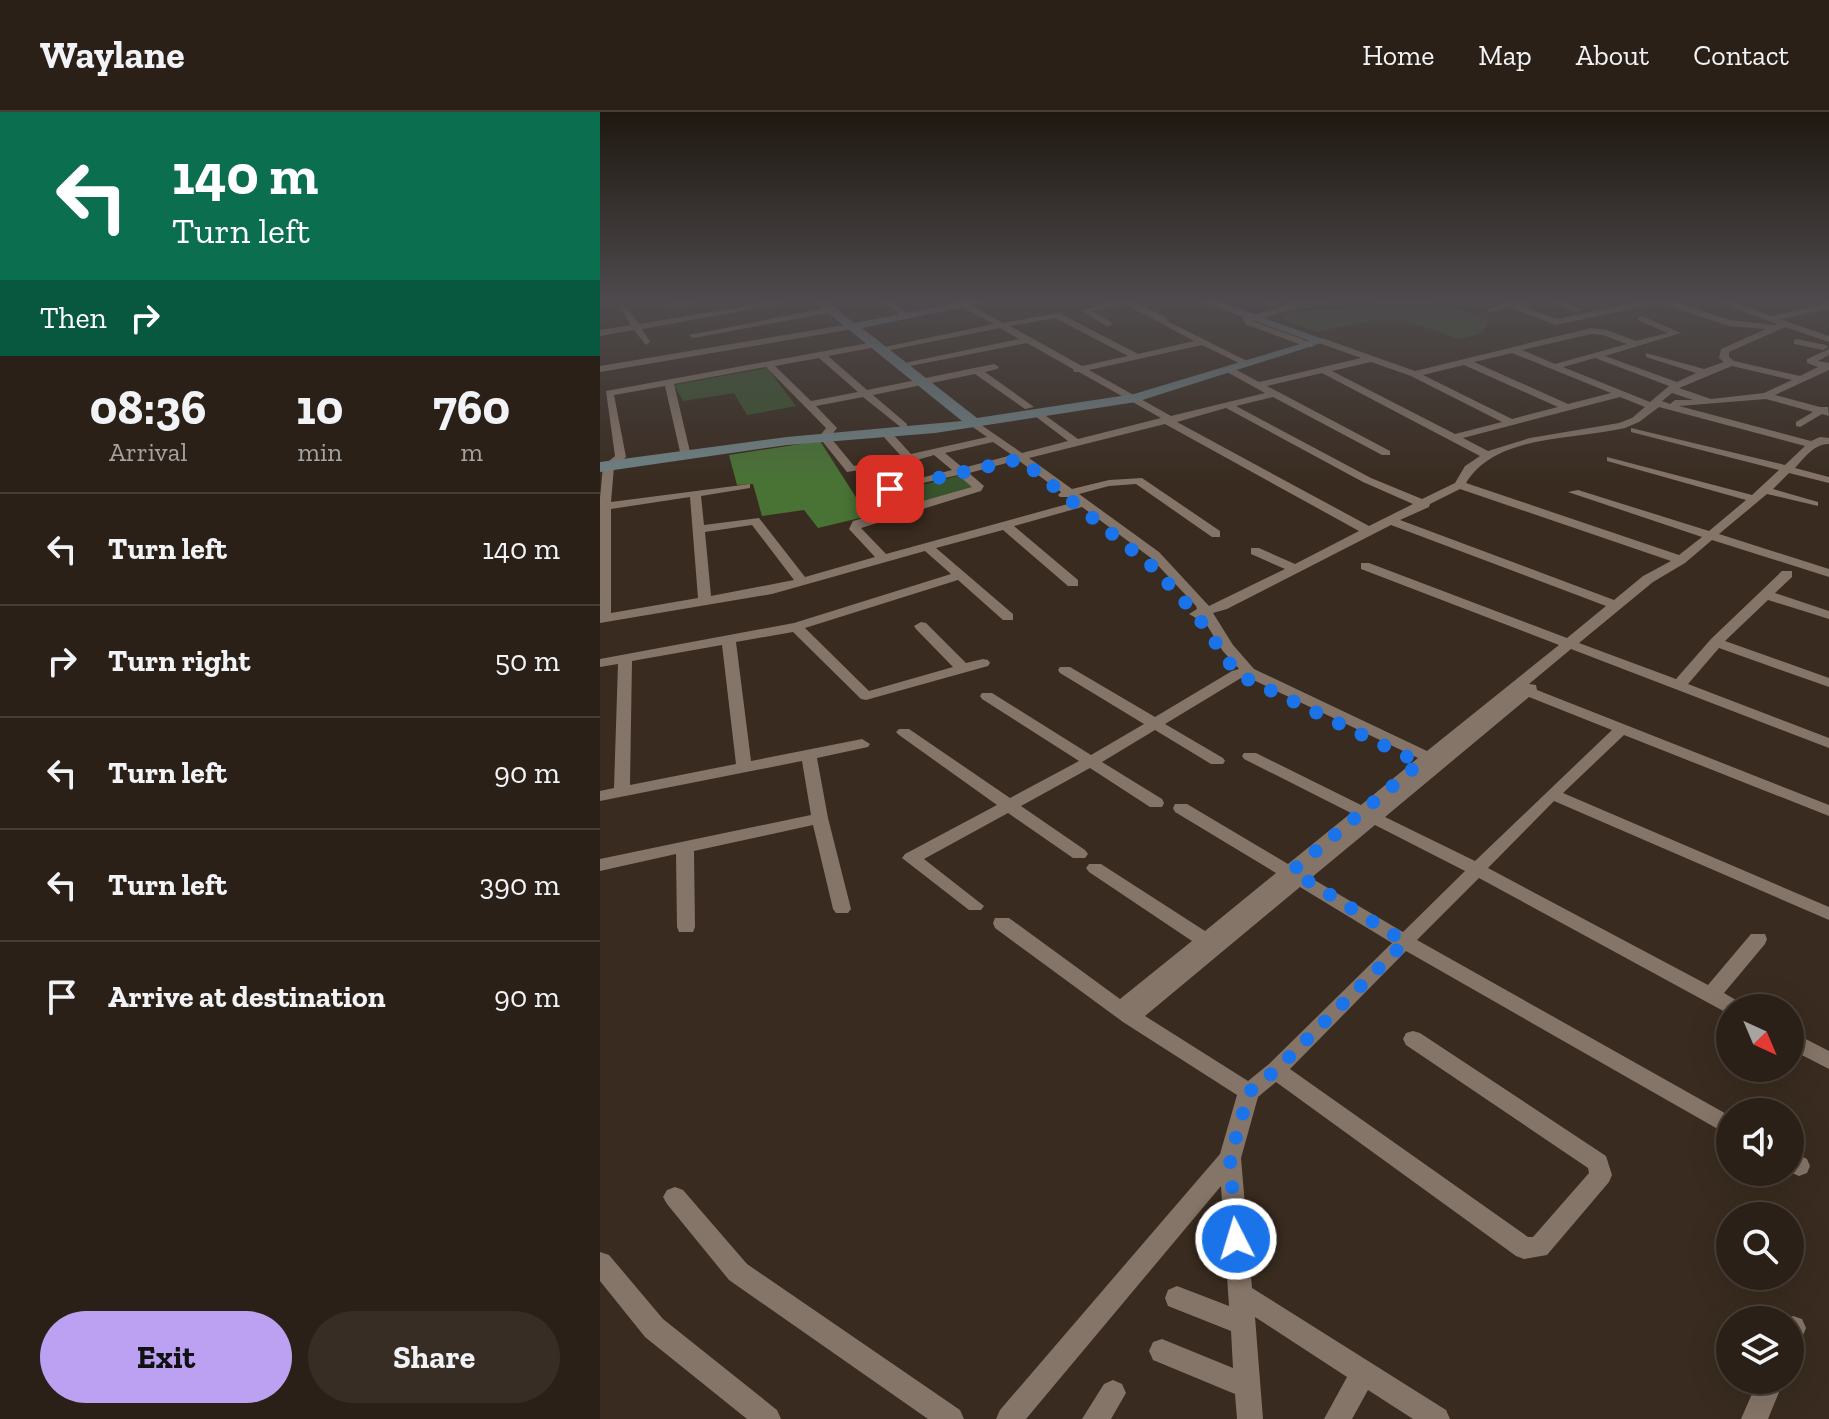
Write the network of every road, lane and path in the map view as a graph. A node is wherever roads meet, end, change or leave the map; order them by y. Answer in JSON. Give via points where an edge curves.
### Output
{"nodes":[{"id":1,"x":648,"y":361,"type":"edge"},
{"id":2,"x":790,"y":361,"type":"edge"},
{"id":3,"x":828,"y":361,"type":"edge"},
{"id":4,"x":895,"y":361,"type":"edge"},
{"id":5,"x":921,"y":361,"type":"edge"},
{"id":6,"x":1062,"y":361,"type":"edge"},
{"id":7,"x":1114,"y":361,"type":"edge"},
{"id":8,"x":1233,"y":361,"type":"edge"},
{"id":9,"x":1247,"y":361,"type":"edge"},
{"id":10,"x":1362,"y":361,"type":"edge"},
{"id":11,"x":1382,"y":361,"type":"edge"},
{"id":12,"x":1470,"y":361,"type":"edge"},
{"id":13,"x":1539,"y":361,"type":"edge"},
{"id":14,"x":1577,"y":361,"type":"edge"},
{"id":15,"x":1609,"y":361,"type":"edge"},
{"id":16,"x":1668,"y":361,"type":"edge"},
{"id":17,"x":1728,"y":361,"type":"edge"},
{"id":18,"x":1466,"y":362,"type":"junction"},
{"id":19,"x":1731,"y":363,"type":"junction"},
{"id":20,"x":1238,"y":364,"type":"junction"},
{"id":21,"x":769,"y":365,"type":"junction"},
{"id":22,"x":900,"y":365,"type":"junction"},
{"id":23,"x":1828,"y":366,"type":"edge"},
{"id":24,"x":994,"y":367,"type":"dead end"},
{"id":25,"x":1553,"y":367,"type":"junction"},
{"id":26,"x":600,"y":369,"type":"edge"},
{"id":27,"x":976,"y":370,"type":"junction"},
{"id":28,"x":1077,"y":370,"type":"junction"},
{"id":29,"x":1324,"y":370,"type":"junction"},
{"id":30,"x":1706,"y":373,"type":"junction"},
{"id":31,"x":1414,"y":374,"type":"junction"},
{"id":32,"x":1800,"y":379,"type":"junction"},
{"id":33,"x":922,"y":382,"type":"junction"},
{"id":34,"x":669,"y":383,"type":"junction"},
{"id":35,"x":1258,"y":385,"type":"junction"},
{"id":36,"x":1674,"y":387,"type":"junction"},
{"id":37,"x":1275,"y":393,"type":"junction"},
{"id":38,"x":864,"y":394,"type":"junction"},
{"id":39,"x":1120,"y":394,"type":"junction"},
{"id":40,"x":1618,"y":394,"type":"junction"},
{"id":41,"x":1766,"y":396,"type":"junction"},
{"id":42,"x":1136,"y":398,"type":"junction"},
{"id":43,"x":1710,"y":402,"type":"junction"},
{"id":44,"x":808,"y":405,"type":"junction"},
{"id":45,"x":1656,"y":405,"type":"junction"},
{"id":46,"x":1229,"y":406,"type":"junction"},
{"id":47,"x":1566,"y":407,"type":"junction"},
{"id":48,"x":1034,"y":410,"type":"junction"},
{"id":49,"x":1826,"y":410,"type":"edge"},
{"id":50,"x":605,"y":412,"type":"edge"},
{"id":51,"x":969,"y":420,"type":"junction"},
{"id":52,"x":1171,"y":422,"type":"junction"},
{"id":53,"x":1510,"y":422,"type":"junction"},
{"id":54,"x":1800,"y":424,"type":"dead end"},
{"id":55,"x":903,"y":426,"type":"junction"},
{"id":56,"x":1635,"y":430,"type":"dead end"},
{"id":57,"x":828,"y":433,"type":"junction"},
{"id":58,"x":886,"y":433,"type":"junction"},
{"id":59,"x":1456,"y":437,"type":"junction"},
{"id":60,"x":993,"y":439,"type":"junction"},
{"id":61,"x":1829,"y":441,"type":"edge"},
{"id":62,"x":1078,"y":444,"type":"junction"},
{"id":63,"x":1812,"y":445,"type":"junction"},
{"id":64,"x":686,"y":452,"type":"junction"},
{"id":65,"x":937,"y":452,"type":"junction"},
{"id":66,"x":1386,"y":453,"type":"dead end"},
{"id":67,"x":1487,"y":455,"type":"junction"},
{"id":68,"x":910,"y":459,"type":"junction"},
{"id":69,"x":1020,"y":459,"type":"junction"},
{"id":70,"x":1611,"y":459,"type":"dead end"},
{"id":71,"x":607,"y":462,"type":"edge"},
{"id":72,"x":1787,"y":471,"type":"junction"},
{"id":73,"x":961,"y":472,"type":"junction"},
{"id":74,"x":1829,"y":480,"type":"edge"},
{"id":75,"x":1459,"y":485,"type":"junction"},
{"id":76,"x":746,"y":486,"type":"dead end"},
{"id":77,"x":1765,"y":490,"type":"junction"},
{"id":78,"x":1574,"y":492,"type":"dead end"},
{"id":79,"x":695,"y":493,"type":"junction"},
{"id":80,"x":866,"y":495,"type":"dead end"},
{"id":81,"x":1071,"y":497,"type":"junction"},
{"id":82,"x":1754,"y":499,"type":"junction"},
{"id":83,"x":1814,"y":504,"type":"dead end"},
{"id":84,"x":1425,"y":505,"type":"junction"},
{"id":85,"x":605,"y":506,"type":"junction"},
{"id":86,"x":1392,"y":521,"type":"junction"},
{"id":87,"x":1006,"y":526,"type":"junction"},
{"id":88,"x":698,"y":529,"type":"junction"},
{"id":89,"x":1370,"y":532,"type":"junction"},
{"id":90,"x":1216,"y":534,"type":"dead end"},
{"id":91,"x":1701,"y":542,"type":"junction"},
{"id":92,"x":927,"y":547,"type":"junction"},
{"id":93,"x":1255,"y":551,"type":"dead end"},
{"id":94,"x":884,"y":559,"type":"junction"},
{"id":95,"x":1681,"y":560,"type":"junction"},
{"id":96,"x":1365,"y":566,"type":"dead end"},
{"id":97,"x":1296,"y":569,"type":"junction"},
{"id":98,"x":1829,"y":573,"type":"edge"},
{"id":99,"x":1787,"y":574,"type":"dead end"},
{"id":100,"x":1660,"y":575,"type":"junction"},
{"id":101,"x":959,"y":576,"type":"junction"},
{"id":102,"x":603,"y":580,"type":"edge"},
{"id":103,"x":802,"y":582,"type":"junction"},
{"id":104,"x":1073,"y":583,"type":"dead end"},
{"id":105,"x":1767,"y":595,"type":"junction"},
{"id":106,"x":705,"y":602,"type":"junction"},
{"id":107,"x":1617,"y":606,"type":"junction"},
{"id":108,"x":1201,"y":613,"type":"junction"},
{"id":109,"x":1829,"y":615,"type":"edge"},
{"id":110,"x":1008,"y":617,"type":"dead end"},
{"id":111,"x":602,"y":619,"type":"edge"},
{"id":112,"x":921,"y":626,"type":"dead end"},
{"id":113,"x":796,"y":627,"type":"junction"},
{"id":114,"x":729,"y":641,"type":"junction"},
{"id":115,"x":1716,"y":642,"type":"junction"},
{"id":116,"x":1574,"y":648,"type":"junction"},
{"id":117,"x":625,"y":659,"type":"junction"},
{"id":118,"x":600,"y":663,"type":"edge"},
{"id":119,"x":983,"y":663,"type":"dead end"},
{"id":120,"x":963,"y":669,"type":"junction"},
{"id":121,"x":1065,"y":670,"type":"dead end"},
{"id":122,"x":1251,"y":678,"type":"junction"},
{"id":123,"x":1829,"y":683,"type":"edge"},
{"id":124,"x":1678,"y":686,"type":"junction"},
{"id":125,"x":1527,"y":691,"type":"junction"},
{"id":126,"x":987,"y":696,"type":"dead end"},
{"id":127,"x":1158,"y":723,"type":"junction"},
{"id":128,"x":1622,"y":729,"type":"junction"},
{"id":129,"x":904,"y":732,"type":"dead end"},
{"id":130,"x":1829,"y":743,"type":"edge"},
{"id":131,"x":862,"y":744,"type":"dead end"},
{"id":132,"x":809,"y":755,"type":"junction"},
{"id":133,"x":1250,"y":756,"type":"dead end"},
{"id":134,"x":1093,"y":760,"type":"junction"},
{"id":135,"x":1217,"y":761,"type":"dead end"},
{"id":136,"x":1430,"y":762,"type":"junction"},
{"id":137,"x":744,"y":767,"type":"junction"},
{"id":138,"x":622,"y":792,"type":"junction"},
{"id":139,"x":1552,"y":794,"type":"junction"},
{"id":140,"x":600,"y":796,"type":"edge"},
{"id":141,"x":1156,"y":803,"type":"dead end"},
{"id":142,"x":1009,"y":805,"type":"junction"},
{"id":143,"x":1181,"y":808,"type":"dead end"},
{"id":144,"x":1829,"y":811,"type":"edge"},
{"id":145,"x":1367,"y":815,"type":"junction"},
{"id":146,"x":820,"y":818,"type":"junction"},
{"id":147,"x":685,"y":847,"type":"junction"},
{"id":148,"x":1079,"y":854,"type":"dead end"},
{"id":149,"x":600,"y":865,"type":"edge"},
{"id":150,"x":1095,"y":868,"type":"dead end"},
{"id":151,"x":1476,"y":869,"type":"junction"},
{"id":152,"x":1297,"y":874,"type":"junction"},
{"id":153,"x":975,"y":906,"type":"dead end"},
{"id":154,"x":842,"y":909,"type":"dead end"},
{"id":155,"x":1829,"y":914,"type":"edge"},
{"id":156,"x":1002,"y":923,"type":"dead end"},
{"id":157,"x":686,"y":927,"type":"dead end"},
{"id":158,"x":1758,"y":939,"type":"dead end"},
{"id":159,"x":1405,"y":942,"type":"junction"},
{"id":160,"x":1210,"y":943,"type":"junction"},
{"id":161,"x":1711,"y":995,"type":"junction"},
{"id":162,"x":1716,"y":998,"type":"edge"},
{"id":163,"x":1126,"y":1013,"type":"junction"},
{"id":164,"x":1413,"y":1039,"type":"dead end"},
{"id":165,"x":1804,"y":1047,"type":"edge"},
{"id":166,"x":1829,"y":1061,"type":"edge"},
{"id":167,"x":1276,"y":1070,"type":"junction"},
{"id":168,"x":1249,"y":1092,"type":"junction"},
{"id":169,"x":1716,"y":1119,"type":"edge"},
{"id":170,"x":1230,"y":1158,"type":"junction"},
{"id":171,"x":675,"y":1197,"type":"dead end"},
{"id":172,"x":600,"y":1263,"type":"edge"},
{"id":173,"x":1240,"y":1294,"type":"junction"},
{"id":174,"x":1177,"y":1298,"type":"dead end"},
{"id":175,"x":1242,"y":1323,"type":"junction"},
{"id":176,"x":1162,"y":1351,"type":"dead end"},
{"id":177,"x":1364,"y":1372,"type":"junction"},
{"id":178,"x":1246,"y":1386,"type":"junction"},
{"id":179,"x":1113,"y":1393,"type":"dead end"},
{"id":180,"x":1765,"y":1394,"type":"edge"},
{"id":181,"x":768,"y":1419,"type":"edge"},
{"id":182,"x":951,"y":1419,"type":"edge"},
{"id":183,"x":1009,"y":1419,"type":"edge"},
{"id":184,"x":1095,"y":1419,"type":"edge"},
{"id":185,"x":1250,"y":1419,"type":"edge"},
{"id":186,"x":1337,"y":1419,"type":"edge"},
{"id":187,"x":1437,"y":1419,"type":"edge"},
{"id":188,"x":1754,"y":1419,"type":"edge"}],
"edges":[{"from":1,"to":26,"type":"street"},
{"from":2,"to":21,"type":"street"},
{"from":3,"to":38,"type":"street"},
{"from":4,"to":22,"type":"street"},
{"from":5,"to":22,"type":"street"},
{"from":6,"to":28,"type":"street"},
{"from":7,"to":28,"type":"street"},
{"from":8,"to":20,"type":"street"},
{"from":9,"to":20,"type":"street"},
{"from":10,"to":29,"type":"street"},
{"from":11,"to":31,"type":"street"},
{"from":12,"to":18,"type":"street"},
{"from":13,"to":25,"type":"street"},
{"from":14,"to":25,"type":"street"},
{"from":15,"to":36,"type":"street"},
{"from":16,"to":30,"type":"street"},
{"from":17,"to":19,"type":"street"},
{"from":18,"to":31,"type":"street"},
{"from":18,"to":47,"type":"street"},
{"from":19,"to":30,"type":"street"},
{"from":19,"to":32,"type":"street"},
{"from":20,"to":35,"type":"street"},
{"from":20,"to":39,"type":"street"},
{"from":20,"to":42,"type":"street"},
{"from":21,"to":34,"type":"street"},
{"from":21,"to":44,"type":"street"},
{"from":22,"to":33,"type":"street"},
{"from":23,"to":32,"type":"street"},
{"from":24,"to":27,"type":"street"},
{"from":25,"to":40,"type":"street"},
{"from":27,"to":33,"type":"street"},
{"from":27,"to":48,"type":"street"},
{"from":28,"to":39,"type":"street"},
{"from":29,"to":35,"type":"street"},
{"from":29,"to":59,"type":"street"},
{"from":30,"to":36,"type":"street"},
{"from":31,"to":53,"type":"street"},
{"from":32,"to":41,"type":"street"},
{"from":33,"to":38,"type":"street"},
{"from":33,"to":51,"type":"street"},
{"from":34,"to":50,"type":"street","via":[[610,393]]},
{"from":34,"to":64,"type":"street"},
{"from":35,"to":37,"type":"street"},
{"from":36,"to":43,"type":"street"},
{"from":36,"to":45,"type":"street"},
{"from":37,"to":46,"type":"street"},
{"from":37,"to":66,"type":"street"},
{"from":38,"to":44,"type":"street"},
{"from":38,"to":55,"type":"street"},
{"from":39,"to":42,"type":"street"},
{"from":39,"to":48,"type":"street"},
{"from":40,"to":45,"type":"street"},
{"from":40,"to":47,"type":"street"},
{"from":41,"to":43,"type":"street"},
{"from":41,"to":49,"type":"street"},
{"from":42,"to":48,"type":"street"},
{"from":42,"to":52,"type":"street"},
{"from":43,"to":45,"type":"street"},
{"from":44,"to":57,"type":"street"},
{"from":45,"to":63,"type":"street"},
{"from":45,"to":67,"type":"street","via":[[1624,426]]},
{"from":46,"to":52,"type":"street"},
{"from":46,"to":84,"type":"street"},
{"from":47,"to":53,"type":"street"},
{"from":48,"to":51,"type":"street"},
{"from":48,"to":62,"type":"street"},
{"from":49,"to":54,"type":"street"},
{"from":50,"to":71,"type":"street"},
{"from":51,"to":55,"type":"street"},
{"from":51,"to":58,"type":"street"},
{"from":51,"to":60,"type":"street"},
{"from":52,"to":62,"type":"street"},
{"from":52,"to":89,"type":"street"},
{"from":53,"to":59,"type":"street"},
{"from":55,"to":57,"type":"street"},
{"from":56,"to":72,"type":"street"},
{"from":57,"to":58,"type":"street"},
{"from":57,"to":64,"type":"street"},
{"from":57,"to":68,"type":"street","via":[[851,470]]},
{"from":58,"to":68,"type":"street"},
{"from":59,"to":67,"type":"street"},
{"from":60,"to":65,"type":"street"},
{"from":60,"to":69,"type":"street"},
{"from":61,"to":63,"type":"street"},
{"from":62,"to":69,"type":"street"},
{"from":63,"to":72,"type":"street"},
{"from":64,"to":71,"type":"street"},
{"from":65,"to":68,"type":"street"},
{"from":65,"to":73,"type":"street"},
{"from":67,"to":75,"type":"street","via":[[1464,473]]},
{"from":69,"to":73,"type":"street"},
{"from":69,"to":81,"type":"street"},
{"from":70,"to":82,"type":"street"},
{"from":71,"to":85,"type":"street"},
{"from":72,"to":74,"type":"street"},
{"from":72,"to":77,"type":"street"},
{"from":73,"to":80,"type":"street"},
{"from":73,"to":94,"type":"street","via":[[977,489],[857,524],[855,529]]},
{"from":75,"to":84,"type":"street"},
{"from":75,"to":95,"type":"street"},
{"from":76,"to":79,"type":"street"},
{"from":77,"to":82,"type":"street"},
{"from":77,"to":83,"type":"street"},
{"from":78,"to":91,"type":"street"},
{"from":79,"to":85,"type":"street"},
{"from":79,"to":88,"type":"street"},
{"from":81,"to":87,"type":"street"},
{"from":81,"to":90,"type":"street","via":[[1117,481],[1138,480]]},
{"from":81,"to":108,"type":"street"},
{"from":82,"to":91,"type":"street"},
{"from":84,"to":86,"type":"street"},
{"from":85,"to":102,"type":"street"},
{"from":86,"to":89,"type":"street"},
{"from":86,"to":107,"type":"street"},
{"from":87,"to":92,"type":"street"},
{"from":87,"to":104,"type":"street"},
{"from":88,"to":103,"type":"street","via":[[755,521]]},
{"from":88,"to":106,"type":"street"},
{"from":89,"to":97,"type":"street"},
{"from":91,"to":95,"type":"street"},
{"from":91,"to":98,"type":"street"},
{"from":92,"to":94,"type":"street"},
{"from":92,"to":101,"type":"street"},
{"from":93,"to":97,"type":"street"},
{"from":94,"to":103,"type":"street"},
{"from":95,"to":100,"type":"street"},
{"from":96,"to":116,"type":"street"},
{"from":97,"to":108,"type":"street"},
{"from":99,"to":105,"type":"street"},
{"from":100,"to":107,"type":"street"},
{"from":100,"to":116,"type":"street","via":[[1660,582]]},
{"from":101,"to":110,"type":"street"},
{"from":101,"to":113,"type":"street"},
{"from":102,"to":111,"type":"street"},
{"from":103,"to":106,"type":"street"},
{"from":105,"to":109,"type":"street"},
{"from":105,"to":115,"type":"street"},
{"from":106,"to":111,"type":"street"},
{"from":107,"to":116,"type":"street"},
{"from":108,"to":122,"type":"street"},
{"from":112,"to":120,"type":"street"},
{"from":113,"to":114,"type":"street"},
{"from":113,"to":120,"type":"street","via":[[866,696]]},
{"from":114,"to":117,"type":"street"},
{"from":114,"to":137,"type":"street"},
{"from":115,"to":123,"type":"street"},
{"from":115,"to":124,"type":"street"},
{"from":116,"to":124,"type":"street"},
{"from":116,"to":125,"type":"street"},
{"from":116,"to":136,"type":"street"},
{"from":117,"to":118,"type":"street"},
{"from":117,"to":138,"type":"street"},
{"from":119,"to":120,"type":"street"},
{"from":121,"to":127,"type":"street"},
{"from":122,"to":127,"type":"street"},
{"from":122,"to":136,"type":"street"},
{"from":124,"to":130,"type":"street"},
{"from":125,"to":128,"type":"street"},
{"from":125,"to":136,"type":"street"},
{"from":126,"to":134,"type":"street"},
{"from":127,"to":134,"type":"street"},
{"from":127,"to":135,"type":"street"},
{"from":128,"to":139,"type":"street"},
{"from":128,"to":144,"type":"street"},
{"from":129,"to":142,"type":"street"},
{"from":131,"to":132,"type":"street"},
{"from":132,"to":137,"type":"street"},
{"from":132,"to":146,"type":"street"},
{"from":133,"to":145,"type":"street"},
{"from":134,"to":141,"type":"street"},
{"from":134,"to":142,"type":"street"},
{"from":136,"to":145,"type":"street"},
{"from":137,"to":138,"type":"street"},
{"from":138,"to":140,"type":"street"},
{"from":139,"to":151,"type":"street"},
{"from":139,"to":155,"type":"street"},
{"from":142,"to":148,"type":"street"},
{"from":142,"to":153,"type":"street","via":[[911,858]]},
{"from":143,"to":152,"type":"street"},
{"from":145,"to":151,"type":"street"},
{"from":145,"to":152,"type":"street"},
{"from":146,"to":147,"type":"street"},
{"from":146,"to":154,"type":"street"},
{"from":147,"to":149,"type":"street"},
{"from":147,"to":157,"type":"street"},
{"from":150,"to":160,"type":"street"},
{"from":151,"to":159,"type":"street"},
{"from":151,"to":161,"type":"street"},
{"from":152,"to":159,"type":"street"},
{"from":152,"to":160,"type":"street"},
{"from":156,"to":163,"type":"street"},
{"from":158,"to":161,"type":"street"},
{"from":159,"to":167,"type":"street"},
{"from":159,"to":169,"type":"street"},
{"from":160,"to":163,"type":"street"},
{"from":161,"to":162,"type":"street"},
{"from":163,"to":168,"type":"street"},
{"from":164,"to":167,"type":"street","via":[[1598,1163],[1601,1175],[1539,1247],[1524,1248]]},
{"from":165,"to":166,"type":"street"},
{"from":167,"to":168,"type":"street"},
{"from":168,"to":170,"type":"street"},
{"from":170,"to":173,"type":"street"},
{"from":170,"to":183,"type":"street"},
{"from":171,"to":182,"type":"street","via":[[738,1272]]},
{"from":172,"to":181,"type":"street","via":[[654,1328]]},
{"from":173,"to":175,"type":"street"},
{"from":173,"to":177,"type":"street"},
{"from":174,"to":175,"type":"street"},
{"from":175,"to":178,"type":"street"},
{"from":176,"to":178,"type":"street"},
{"from":177,"to":186,"type":"street"},
{"from":177,"to":187,"type":"street"},
{"from":178,"to":185,"type":"street"},
{"from":179,"to":184,"type":"street"},
{"from":180,"to":188,"type":"street"}]}
